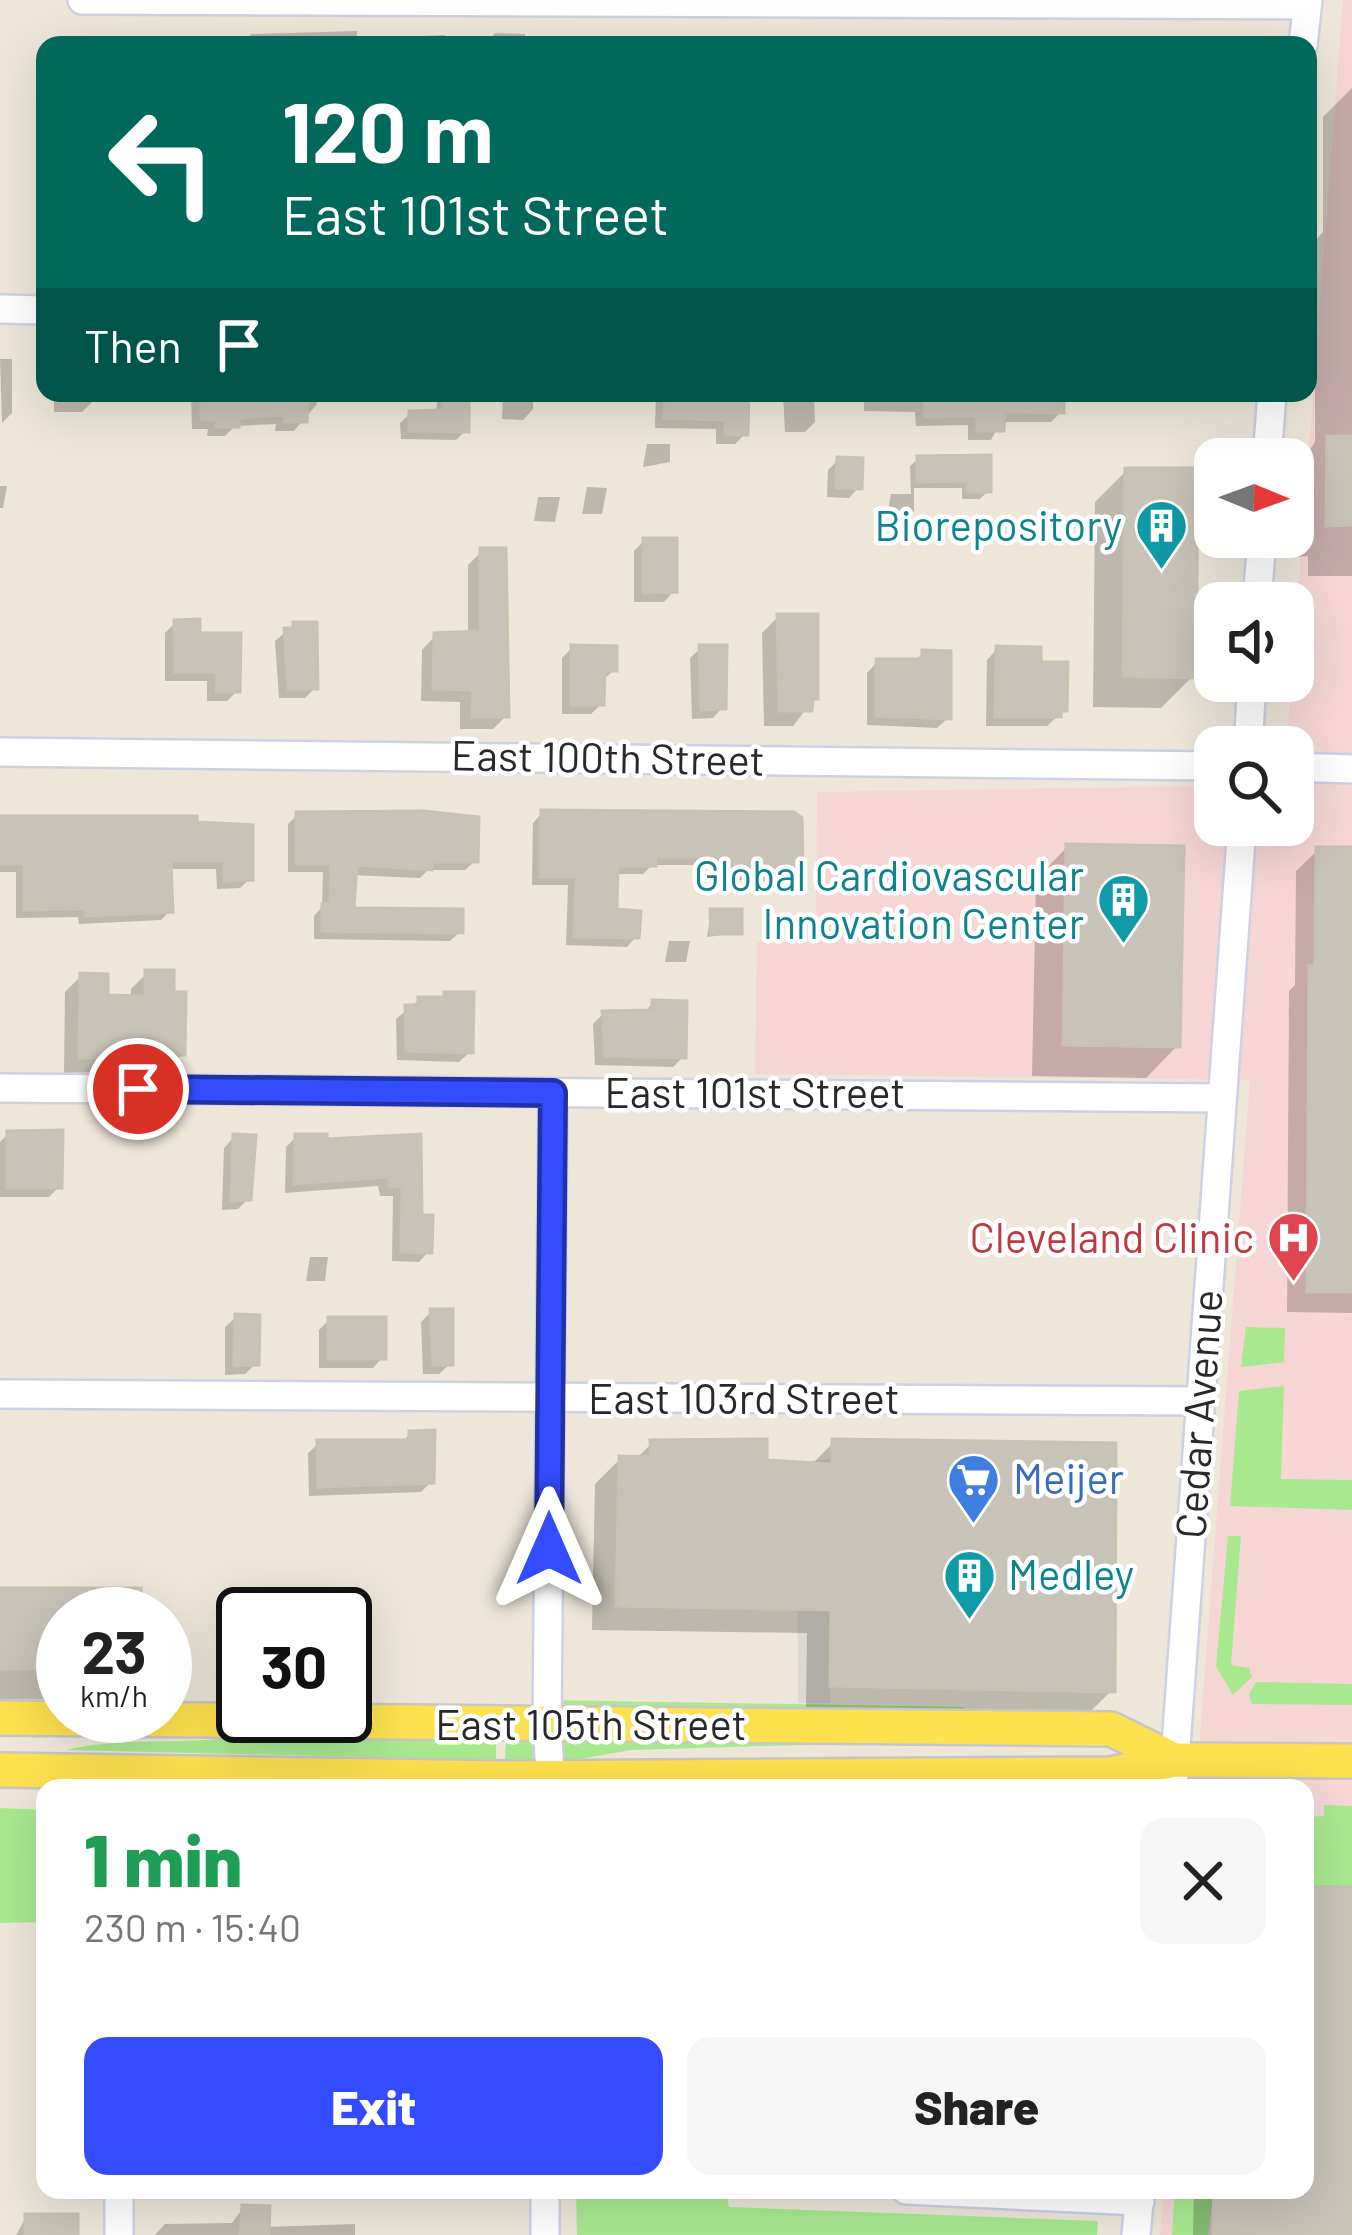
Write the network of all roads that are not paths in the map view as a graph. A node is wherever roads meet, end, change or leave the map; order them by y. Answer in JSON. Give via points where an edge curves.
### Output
{"nodes":[{"id":1,"x":82,"y":0,"type":"edge"},
{"id":2,"x":1308,"y":3,"type":"edge"},
{"id":3,"x":1305,"y":36,"type":"edge"},
{"id":4,"x":0,"y":309,"type":"edge"},
{"id":5,"x":36,"y":310,"type":"edge"},
{"id":6,"x":1271,"y":402,"type":"edge"},
{"id":7,"x":1269,"y":438,"type":"edge"},
{"id":8,"x":0,"y":752,"type":"edge"},
{"id":9,"x":1194,"y":766,"type":"edge"},
{"id":10,"x":1314,"y":768,"type":"edge"},
{"id":11,"x":1352,"y":769,"type":"edge"},
{"id":12,"x":1240,"y":846,"type":"edge"},
{"id":13,"x":0,"y":1088,"type":"edge"},
{"id":14,"x":553,"y":1093,"type":"junction"},
{"id":15,"x":1221,"y":1098,"type":"junction"},
{"id":16,"x":0,"y":1394,"type":"edge"},
{"id":17,"x":549,"y":1399,"type":"junction"},
{"id":18,"x":1200,"y":1401,"type":"junction"},
{"id":19,"x":0,"y":1718,"type":"edge"},
{"id":20,"x":547,"y":1725,"type":"junction"},
{"id":21,"x":1352,"y":1761,"type":"edge"},
{"id":22,"x":0,"y":1770,"type":"edge"},
{"id":23,"x":1174,"y":1774,"type":"edge"},
{"id":24,"x":110,"y":1779,"type":"edge"},
{"id":25,"x":551,"y":1779,"type":"edge"},
{"id":26,"x":799,"y":1779,"type":"edge"},
{"id":27,"x":119,"y":2199,"type":"edge"},
{"id":28,"x":545,"y":2199,"type":"edge"},
{"id":29,"x":1140,"y":2199,"type":"edge"},
{"id":30,"x":119,"y":2235,"type":"edge"},
{"id":31,"x":545,"y":2235,"type":"edge"},
{"id":32,"x":1136,"y":2235,"type":"edge"}],
"edges":[{"from":1,"to":2,"type":"street"},
{"from":2,"to":3,"type":"street"},
{"from":4,"to":5,"type":"street"},
{"from":6,"to":7,"type":"street"},
{"from":8,"to":9,"type":"street","name":"East 100th Street"},
{"from":10,"to":11,"type":"street"},
{"from":12,"to":15,"type":"street","name":"Cedar Avenue"},
{"from":13,"to":14,"type":"street","name":"East 101st Street"},
{"from":14,"to":15,"type":"street","name":"East 101st Street"},
{"from":14,"to":17,"type":"street"},
{"from":15,"to":18,"type":"street","name":"Cedar Avenue"},
{"from":16,"to":17,"type":"street","name":"East 103rd Street"},
{"from":17,"to":18,"type":"street","name":"East 103rd Street"},
{"from":17,"to":20,"type":"street"},
{"from":18,"to":23,"type":"street","name":"Cedar Avenue"},
{"from":19,"to":20,"type":"main road","name":"East 105th Street"},
{"from":20,"to":23,"type":"main road","name":"East 105th Street","via":[[1111,1730]]},
{"from":20,"to":25,"type":"street"},
{"from":21,"to":23,"type":"main road","name":"East 105th Street"},
{"from":22,"to":24,"type":"main road","name":"East 105th Street"},
{"from":23,"to":26,"type":"main road","name":"East 105th Street"},
{"from":27,"to":30,"type":"street"},
{"from":28,"to":31,"type":"street"},
{"from":29,"to":32,"type":"street"}]}
